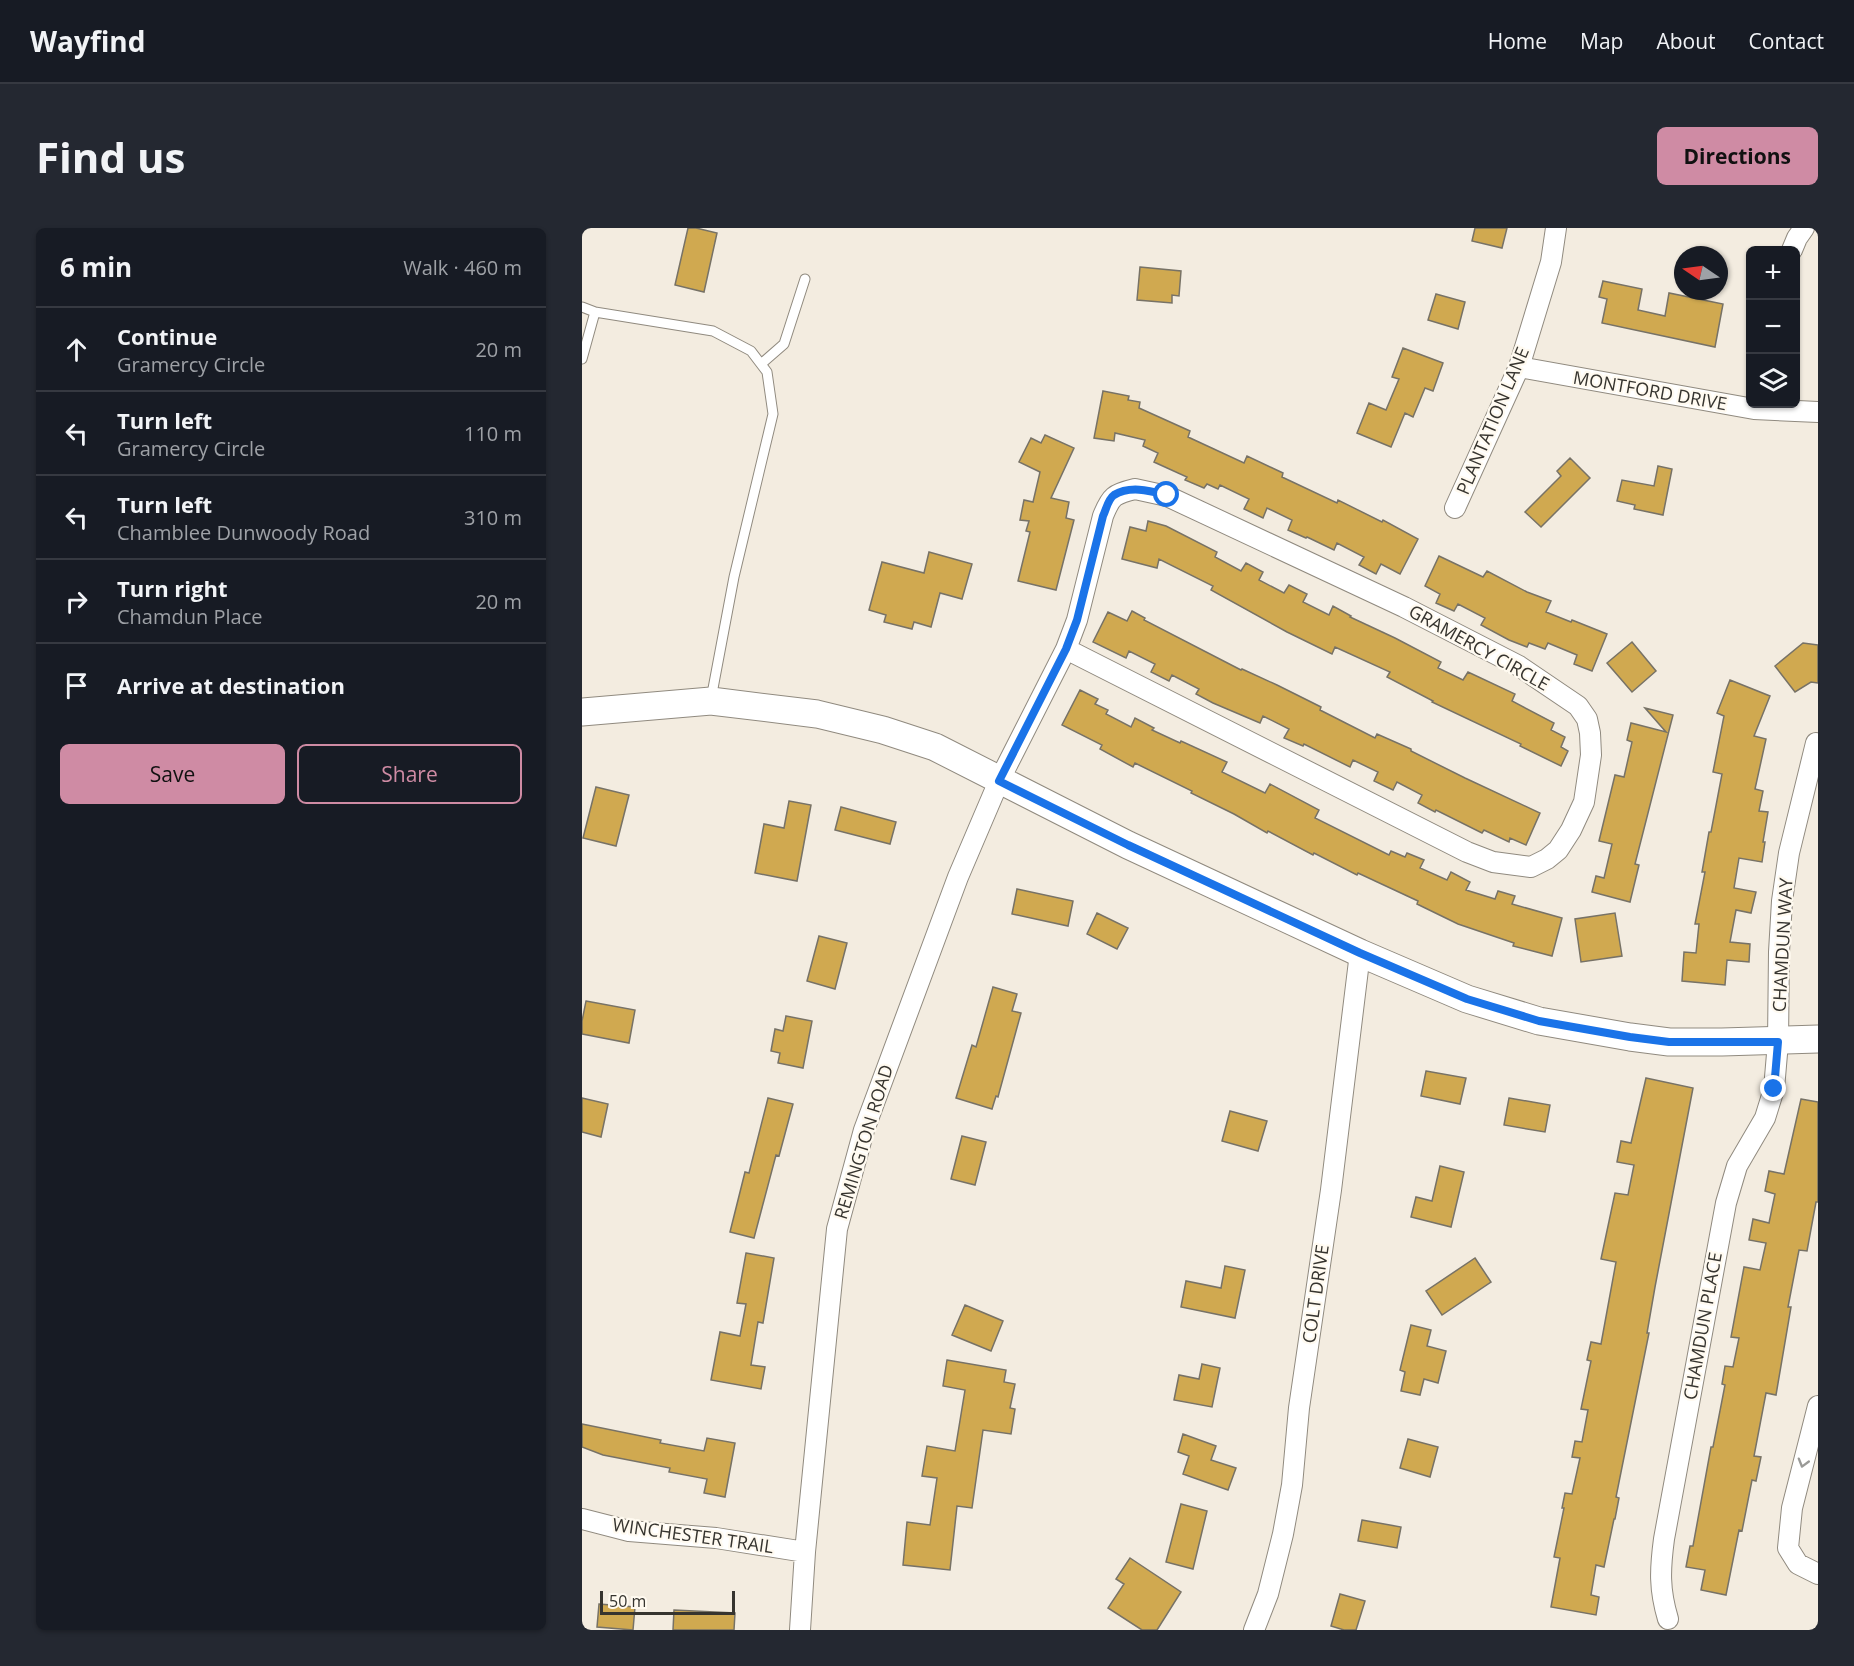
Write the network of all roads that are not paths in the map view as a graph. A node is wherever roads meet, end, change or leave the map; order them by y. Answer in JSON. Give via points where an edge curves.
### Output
{"nodes":[{"id":1,"x":1556,"y":228,"type":"edge"},
{"id":2,"x":1804,"y":228,"type":"edge"},
{"id":3,"x":1794,"y":246,"type":"edge"},
{"id":4,"x":805,"y":279,"type":"dead end"},
{"id":5,"x":582,"y":308,"type":"edge"},
{"id":6,"x":595,"y":312,"type":"junction"},
{"id":7,"x":582,"y":359,"type":"edge"},
{"id":8,"x":761,"y":364,"type":"junction"},
{"id":9,"x":1519,"y":367,"type":"junction"},
{"id":10,"x":1746,"y":405,"type":"edge"},
{"id":11,"x":1776,"y":408,"type":"edge"},
{"id":12,"x":1818,"y":412,"type":"edge"},
{"id":13,"x":1455,"y":508,"type":"dead end"},
{"id":14,"x":1066,"y":649,"type":"junction"},
{"id":15,"x":711,"y":702,"type":"junction"},
{"id":16,"x":582,"y":712,"type":"edge"},
{"id":17,"x":1816,"y":743,"type":"dead end"},
{"id":18,"x":999,"y":781,"type":"junction"},
{"id":19,"x":1360,"y":953,"type":"junction"},
{"id":20,"x":1818,"y":1039,"type":"edge"},
{"id":21,"x":1778,"y":1042,"type":"junction"},
{"id":22,"x":1818,"y":1406,"type":"edge"},
{"id":23,"x":582,"y":1519,"type":"edge"},
{"id":24,"x":805,"y":1552,"type":"junction"},
{"id":25,"x":1818,"y":1574,"type":"edge"},
{"id":26,"x":1668,"y":1618,"type":"dead end"},
{"id":27,"x":800,"y":1630,"type":"edge"},
{"id":28,"x":1254,"y":1630,"type":"edge"}],
"edges":[{"from":1,"to":9,"type":"street","name":"PLANTATION LANE","via":[[1551,261]]},
{"from":2,"to":3,"type":"street"},
{"from":4,"to":8,"type":"lane","via":[[784,344]]},
{"from":5,"to":6,"type":"lane"},
{"from":6,"to":7,"type":"lane"},
{"from":6,"to":8,"type":"lane","via":[[713,332],[752,351]]},
{"from":8,"to":15,"type":"lane","via":[[767,372],[773,414],[734,577]]},
{"from":9,"to":10,"type":"street","name":"MONTFORD DRIVE"},
{"from":9,"to":13,"type":"street","name":"PLANTATION LANE"},
{"from":11,"to":12,"type":"street","name":"MONTFORD DRIVE"},
{"from":14,"to":14,"type":"street","name":"GRAMERCY CIRCLE","via":[[1493,862],[1550,865],[1584,802],[1592,715],[1520,666],[1167,495],[1119,486],[1109,501]]},
{"from":14,"to":18,"type":"street","name":"GRAMERCY CIRCLE"},
{"from":15,"to":16,"type":"street"},
{"from":15,"to":18,"type":"street","via":[[817,714],[883,730],[935,747]]},
{"from":17,"to":21,"type":"street","name":"CHAMDUN WAY","via":[[1782,901]]},
{"from":18,"to":19,"type":"street"},
{"from":18,"to":24,"type":"street","name":"REMINGTON ROAD","via":[[958,877],[864,1130],[837,1229]]},
{"from":19,"to":21,"type":"street","via":[[1467,999],[1539,1021],[1669,1042]]},
{"from":19,"to":28,"type":"street","name":"COLT DRIVE","via":[[1292,1485],[1268,1594]]},
{"from":20,"to":21,"type":"street"},
{"from":21,"to":26,"type":"street","name":"CHAMDUN PLACE","via":[[1774,1089],[1765,1118],[1737,1166],[1710,1286],[1664,1539],[1661,1595]]},
{"from":22,"to":25,"type":"street","one_way":true,"via":[[1791,1508],[1788,1548],[1798,1564]]},
{"from":23,"to":24,"type":"street","name":"WINCHESTER TRAIL","via":[[629,1531],[716,1538]]},
{"from":24,"to":27,"type":"street","name":"REMINGTON ROAD"}]}
